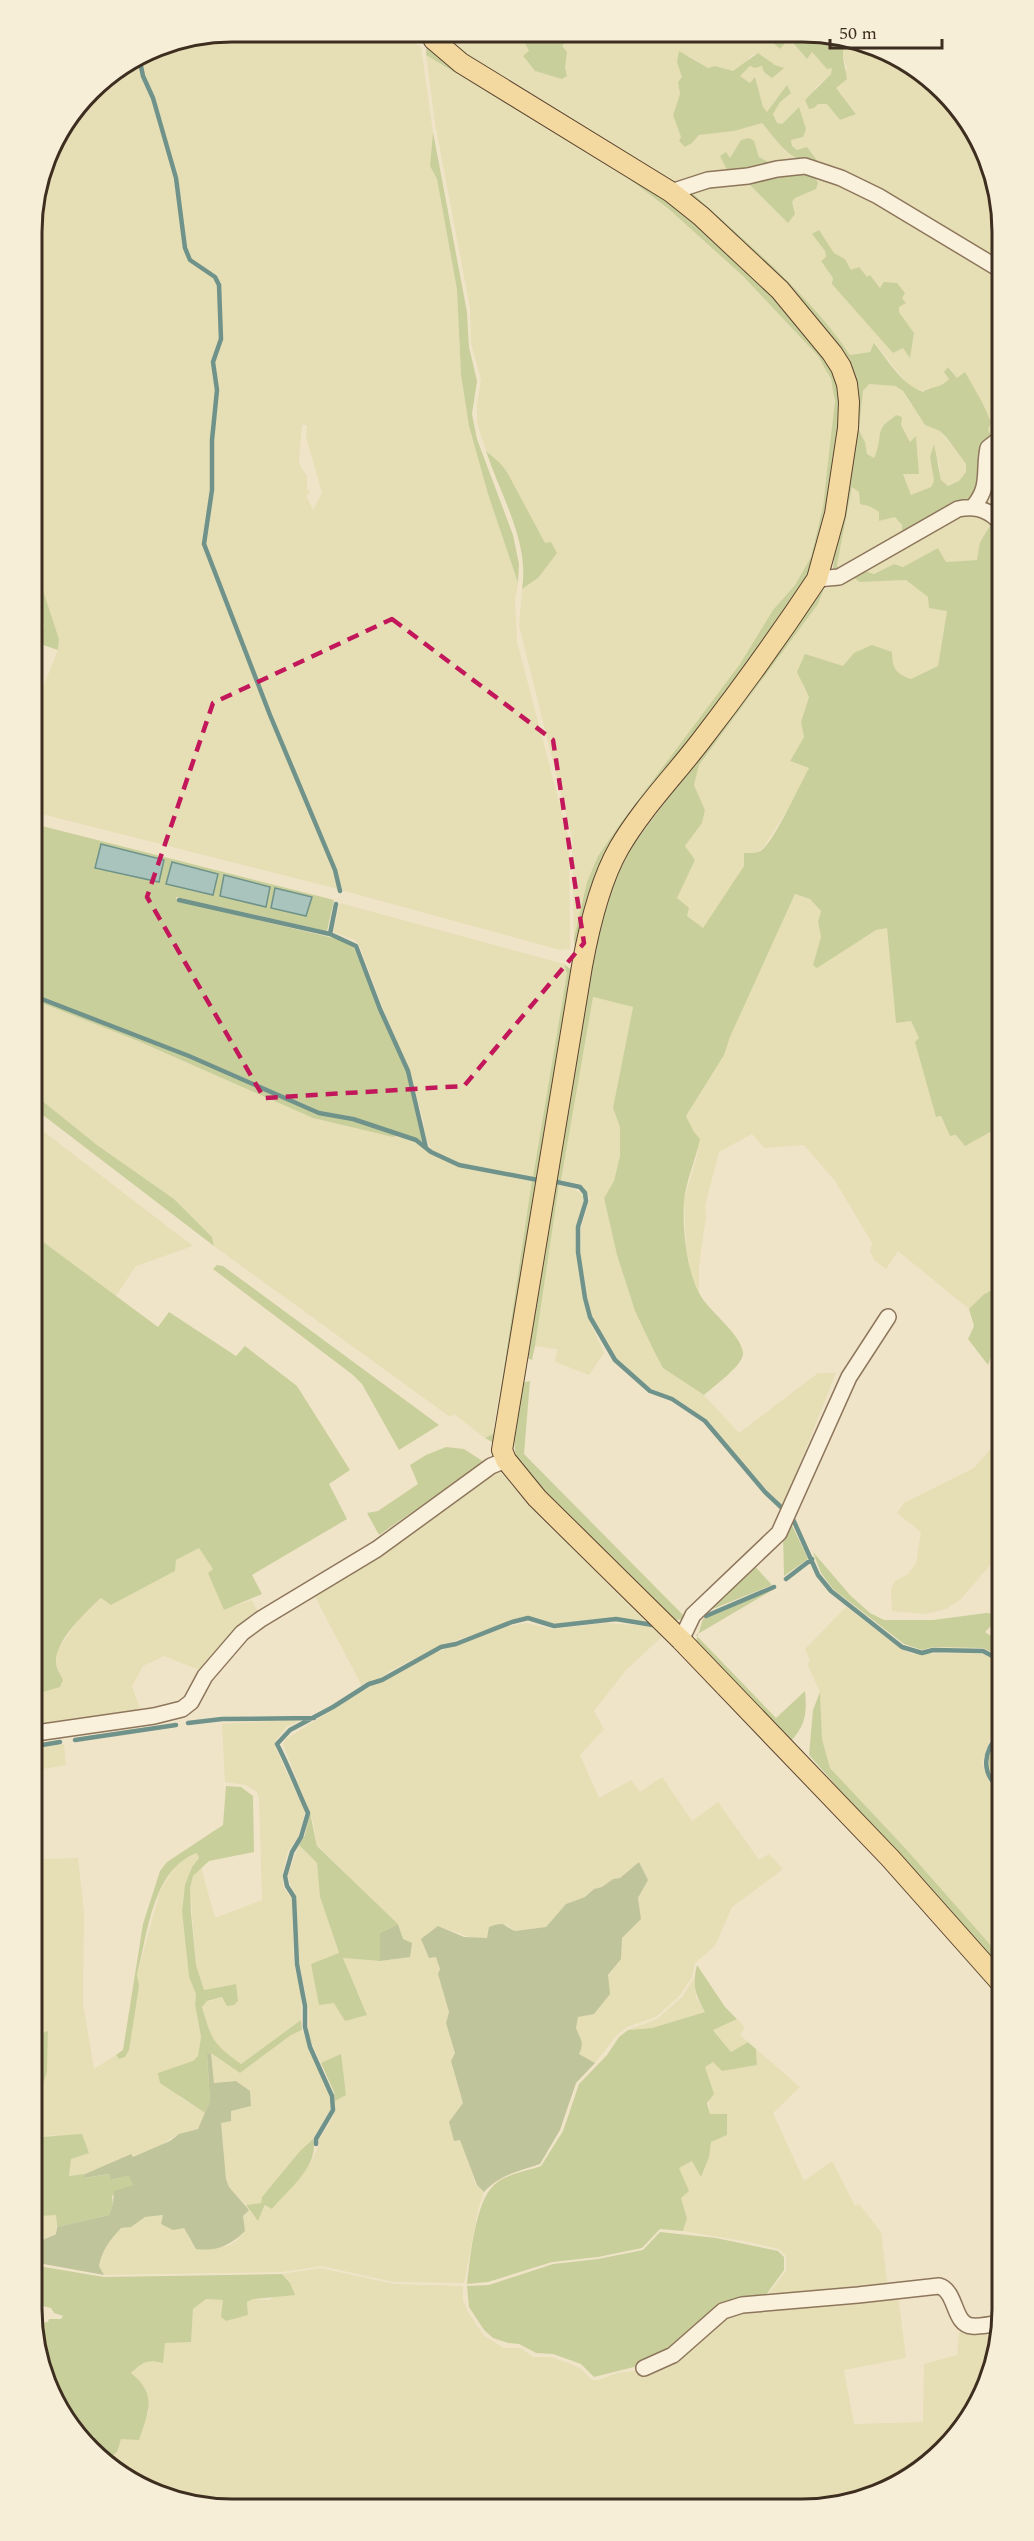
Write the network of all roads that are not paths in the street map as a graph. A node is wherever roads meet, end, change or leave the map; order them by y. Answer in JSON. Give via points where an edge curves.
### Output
{"nodes":[{"id":1,"x":437,"y":42,"type":"edge"},
{"id":2,"x":671,"y":192,"type":"junction"},
{"id":3,"x":992,"y":265,"type":"edge"},
{"id":4,"x":992,"y":444,"type":"edge"},
{"id":5,"x":974,"y":507,"type":"junction"},
{"id":6,"x":992,"y":515,"type":"edge"},
{"id":7,"x":818,"y":579,"type":"junction"},
{"id":8,"x":888,"y":1317,"type":"dead end"},
{"id":9,"x":506,"y":1460,"type":"junction"},
{"id":10,"x":681,"y":1640,"type":"junction"},
{"id":11,"x":42,"y":1732,"type":"edge"},
{"id":12,"x":992,"y":1973,"type":"edge"},
{"id":13,"x":992,"y":2323,"type":"edge"},
{"id":14,"x":644,"y":2368,"type":"dead end"}],
"edges":[{"from":1,"to":2,"type":"main road","via":[[461,63]]},
{"from":2,"to":3,"type":"street","via":[[708,180],[805,166],[878,196]]},
{"from":2,"to":7,"type":"main road","via":[[780,290],[842,367],[849,402],[846,439],[835,514]]},
{"from":4,"to":5,"type":"street","via":[[988,448],[985,488]]},
{"from":5,"to":6,"type":"street"},
{"from":5,"to":7,"type":"street","via":[[948,514],[840,577]]},
{"from":7,"to":9,"type":"main road","via":[[619,849],[598,904],[584,955],[501,1450]]},
{"from":8,"to":10,"type":"street","via":[[849,1377],[778,1533],[693,1615]]},
{"from":9,"to":10,"type":"main road","via":[[537,1498]]},
{"from":9,"to":11,"type":"street","via":[[491,1466],[376,1549],[242,1632],[182,1709]]},
{"from":10,"to":12,"type":"main road","via":[[924,1894]]},
{"from":13,"to":14,"type":"street","via":[[968,2325],[961,2319],[949,2292],[939,2286],[742,2305],[723,2311],[673,2355]]}]}
